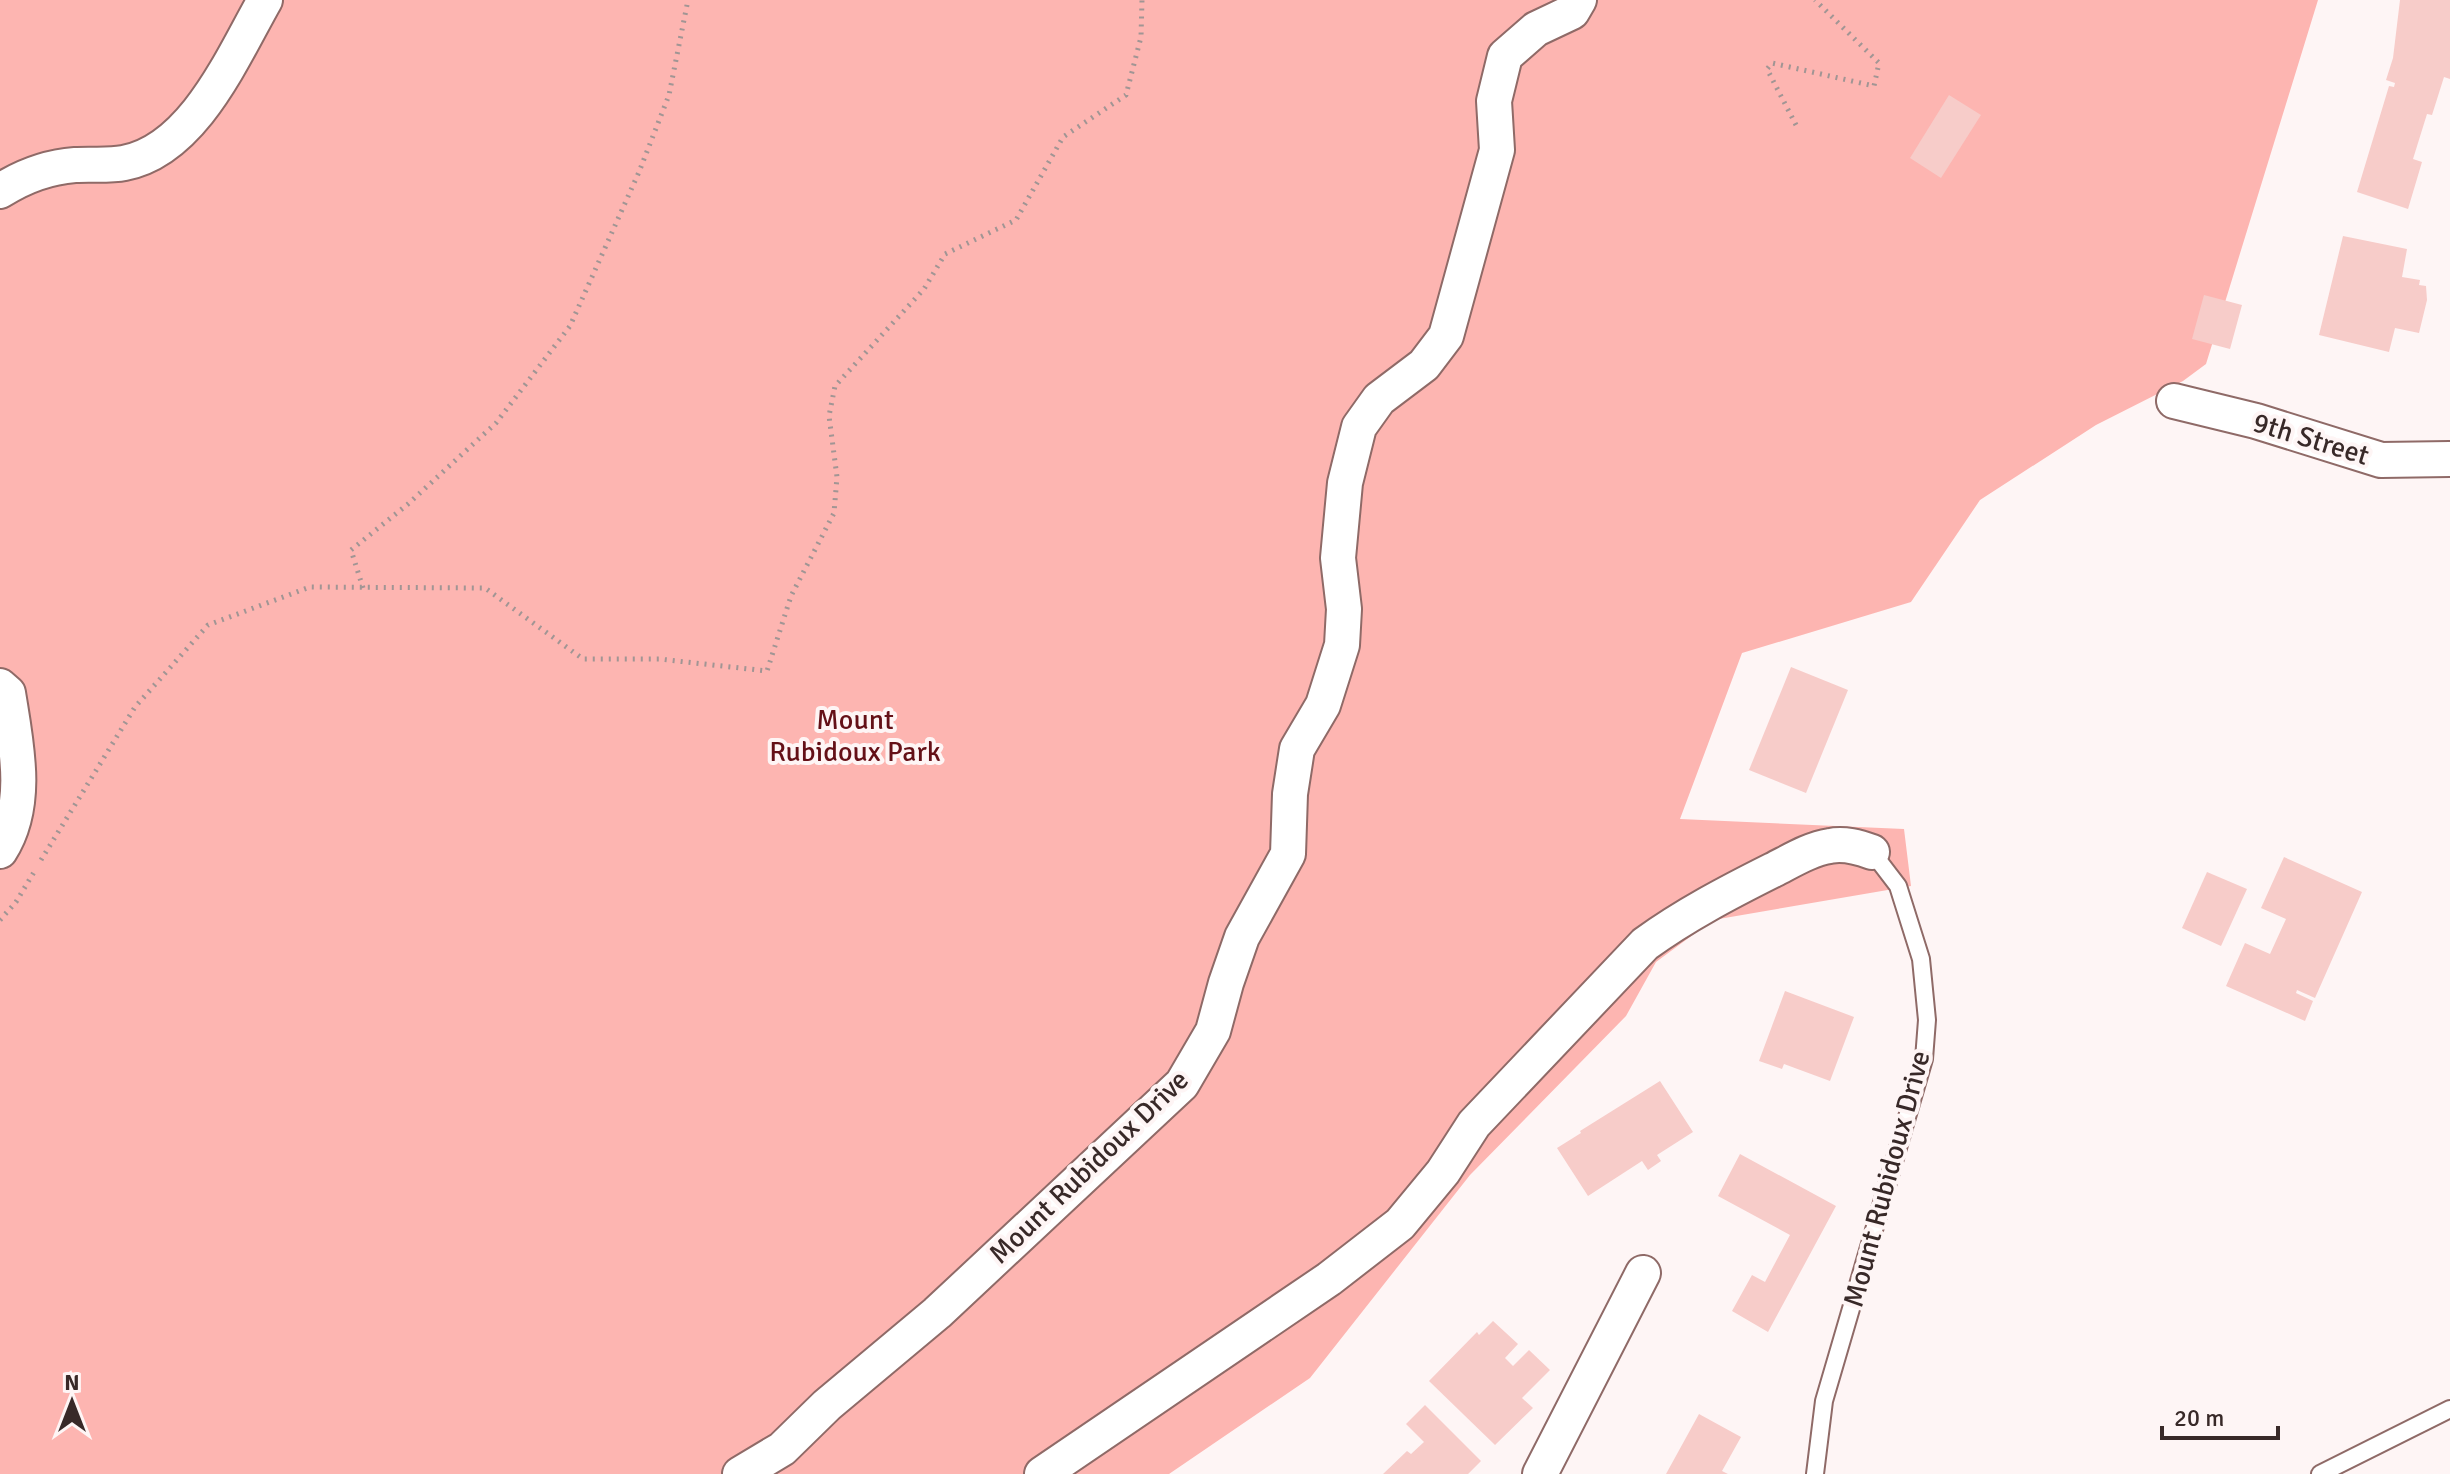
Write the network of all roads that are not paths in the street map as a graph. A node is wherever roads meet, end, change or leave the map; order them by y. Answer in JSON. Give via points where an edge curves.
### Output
{"nodes":[{"id":1,"x":265,"y":0,"type":"edge"},
{"id":2,"x":1579,"y":0,"type":"edge"},
{"id":3,"x":0,"y":191,"type":"edge"},
{"id":4,"x":2174,"y":401,"type":"dead end"},
{"id":5,"x":2450,"y":459,"type":"edge"},
{"id":6,"x":0,"y":686,"type":"edge"},
{"id":7,"x":0,"y":851,"type":"edge"},
{"id":8,"x":1872,"y":852,"type":"joint"},
{"id":9,"x":1643,"y":1273,"type":"dead end"},
{"id":10,"x":2450,"y":1409,"type":"edge"},
{"id":11,"x":740,"y":1474,"type":"edge"},
{"id":12,"x":1042,"y":1474,"type":"edge"},
{"id":13,"x":1540,"y":1474,"type":"edge"},
{"id":14,"x":1815,"y":1474,"type":"edge"},
{"id":15,"x":2320,"y":1474,"type":"edge"}],
"edges":[{"from":1,"to":3,"type":"street","via":[[201,110],[165,146],[125,163],[70,165],[21,177]]},
{"from":2,"to":11,"type":"street","name":"Mount Rubidoux Drive","via":[[1572,12],[1536,29],[1505,56],[1494,101],[1497,150],[1446,336],[1424,365],[1379,399],[1359,427],[1345,483],[1338,558],[1342,645],[1323,705],[1297,749],[1288,854],[1242,937],[1213,1031],[1171,1095],[937,1313],[782,1449]]},
{"from":4,"to":5,"type":"street","name":"9th Street","via":[[2381,460]]},
{"from":6,"to":7,"type":"street","via":[[8,693],[20,767],[11,834]]},
{"from":8,"to":12,"type":"street","name":"Mount Rubidoux Drive","via":[[1852,845],[1815,849],[1672,924],[1645,944],[1474,1124],[1400,1224],[1329,1279]]},
{"from":8,"to":14,"type":"lane","name":"Mount Rubidoux Drive","via":[[1898,886],[1921,959],[1927,1020],[1924,1059],[1824,1401]]},
{"from":9,"to":13,"type":"street"},
{"from":10,"to":15,"type":"lane"}]}
